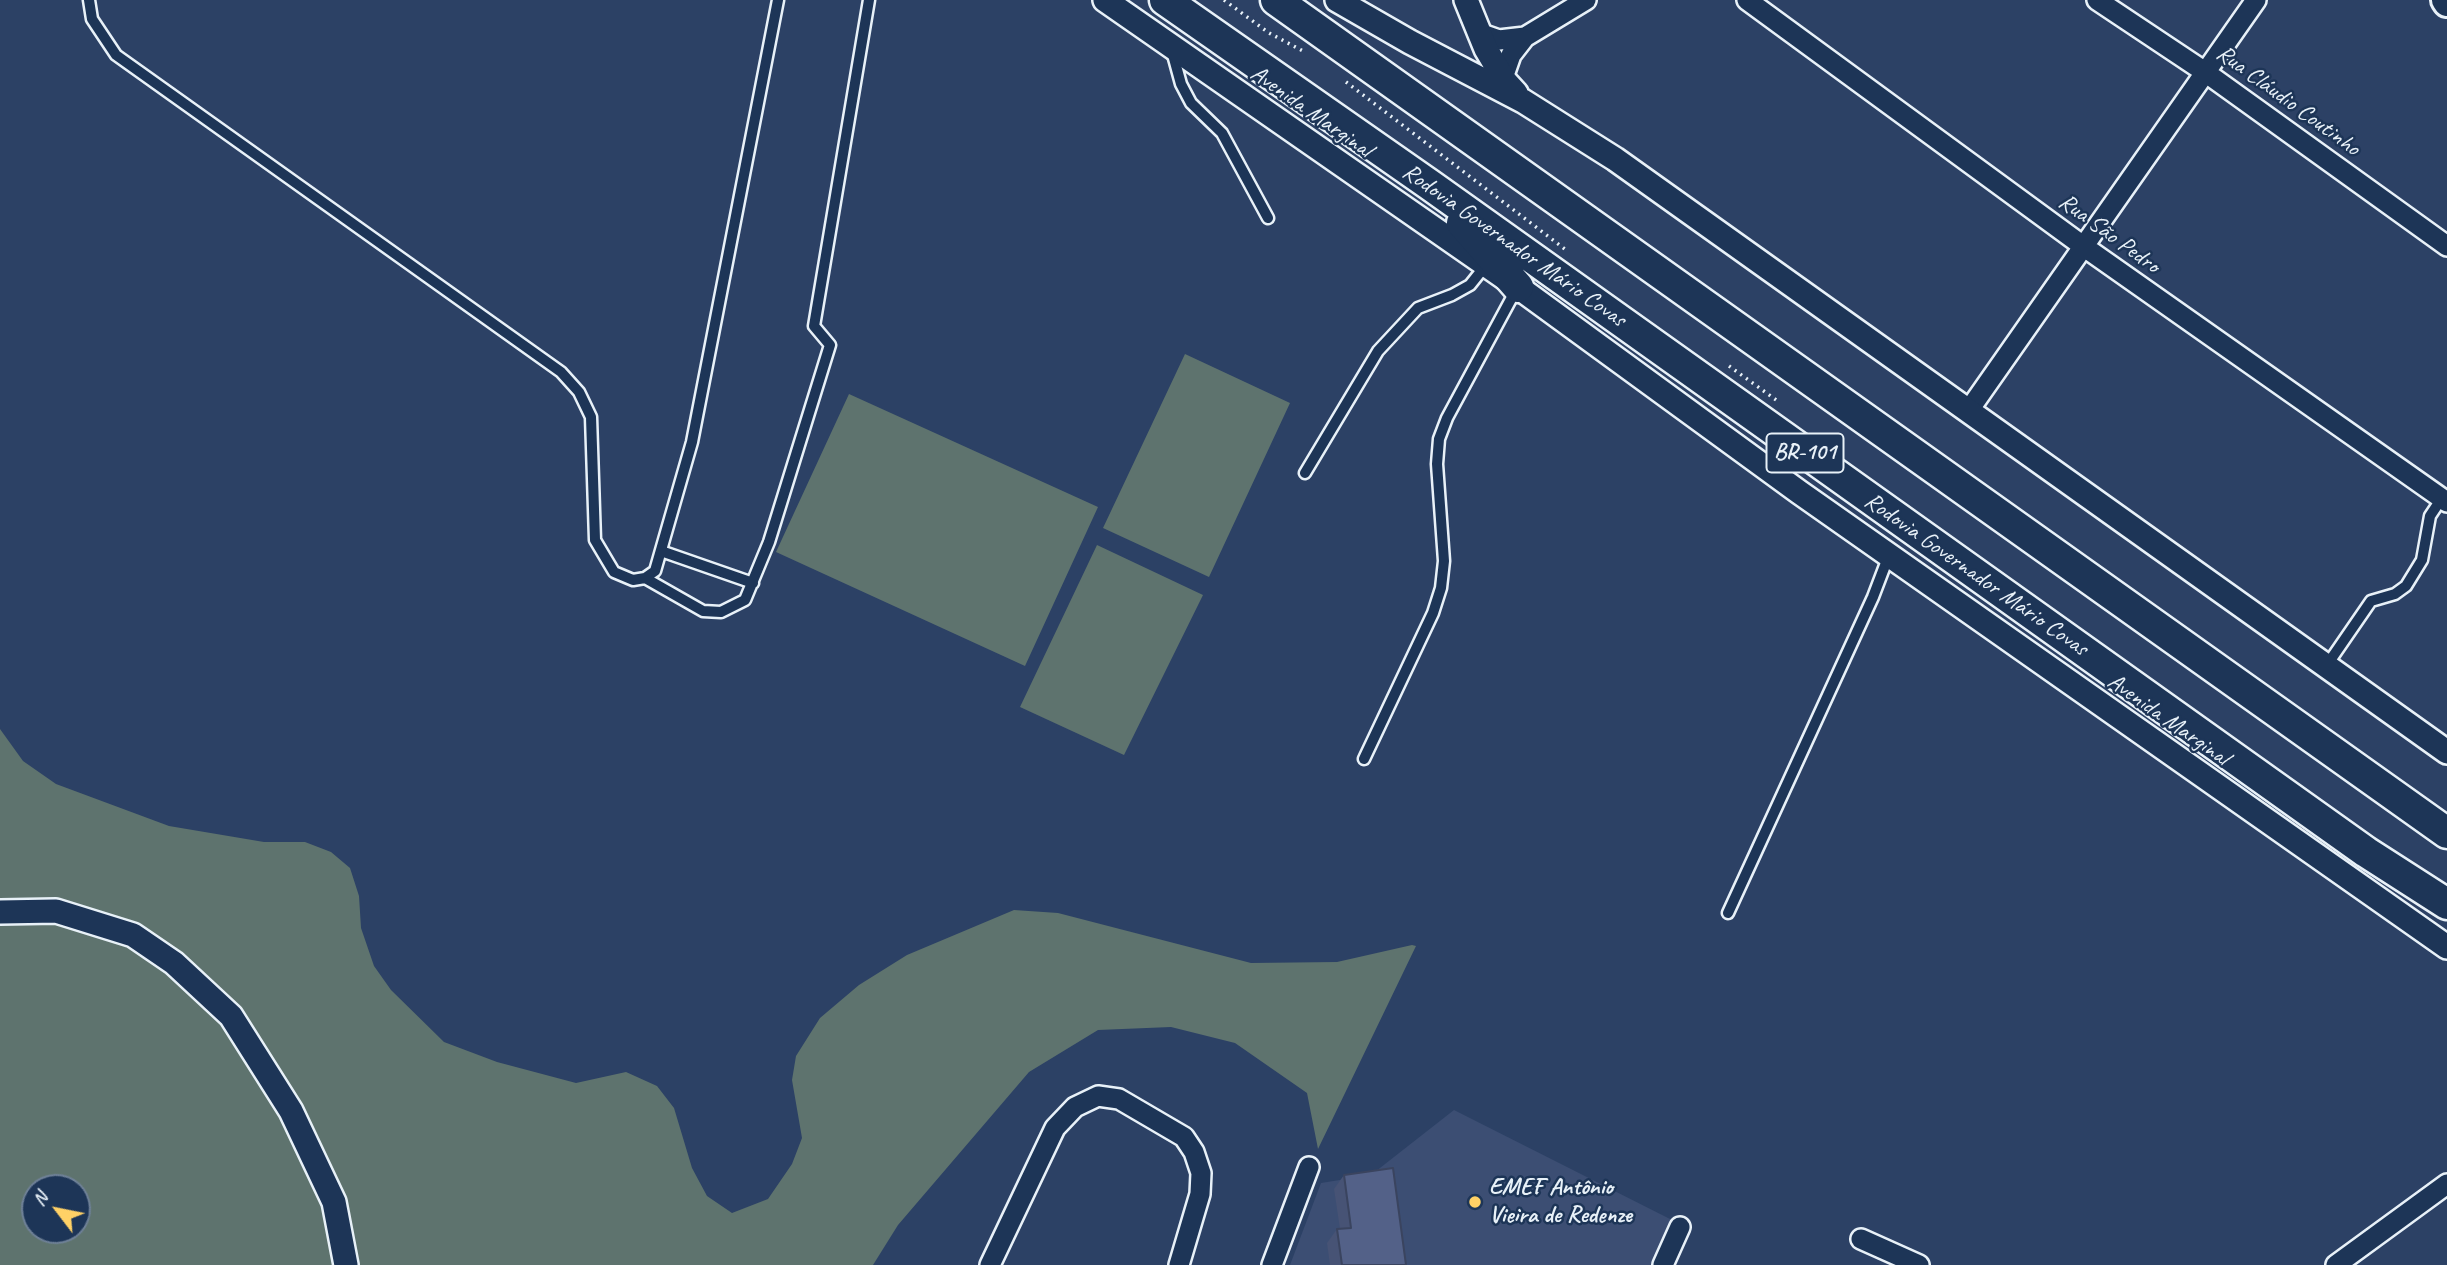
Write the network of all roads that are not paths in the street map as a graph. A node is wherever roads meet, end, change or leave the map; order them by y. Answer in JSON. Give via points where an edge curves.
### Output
{"nodes":[{"id":1,"x":89,"y":0,"type":"edge"},
{"id":2,"x":778,"y":0,"type":"edge"},
{"id":3,"x":869,"y":0,"type":"edge"},
{"id":4,"x":1105,"y":0,"type":"edge"},
{"id":5,"x":1164,"y":0,"type":"edge"},
{"id":6,"x":1276,"y":0,"type":"edge"},
{"id":7,"x":1337,"y":0,"type":"edge"},
{"id":8,"x":1466,"y":0,"type":"edge"},
{"id":9,"x":1586,"y":0,"type":"edge"},
{"id":10,"x":1747,"y":0,"type":"edge"},
{"id":11,"x":2097,"y":0,"type":"edge"},
{"id":12,"x":2256,"y":0,"type":"edge"},
{"id":13,"x":1479,"y":33,"type":"junction"},
{"id":14,"x":1525,"y":37,"type":"junction"},
{"id":15,"x":1171,"y":47,"type":"junction"},
{"id":16,"x":2205,"y":72,"type":"junction"},
{"id":17,"x":1503,"y":78,"type":"junction"},
{"id":18,"x":1523,"y":101,"type":"junction"},
{"id":19,"x":1430,"y":185,"type":"junction"},
{"id":20,"x":1268,"y":218,"type":"dead end"},
{"id":21,"x":2083,"y":246,"type":"junction"},
{"id":22,"x":2447,"y":246,"type":"edge"},
{"id":23,"x":1486,"y":265,"type":"junction"},
{"id":24,"x":1518,"y":287,"type":"junction"},
{"id":25,"x":1969,"y":410,"type":"junction"},
{"id":26,"x":1305,"y":473,"type":"dead end"},
{"id":27,"x":2445,"y":500,"type":"edge"},
{"id":28,"x":661,"y":551,"type":"junction"},
{"id":29,"x":1889,"y":555,"type":"junction"},
{"id":30,"x":645,"y":578,"type":"junction"},
{"id":31,"x":753,"y":583,"type":"junction"},
{"id":32,"x":2327,"y":664,"type":"junction"},
{"id":33,"x":2447,"y":752,"type":"edge"},
{"id":34,"x":1364,"y":759,"type":"dead end"},
{"id":35,"x":2447,"y":833,"type":"edge"},
{"id":36,"x":2447,"y":904,"type":"edge"},
{"id":37,"x":0,"y":912,"type":"edge"},
{"id":38,"x":1728,"y":913,"type":"dead end"},
{"id":39,"x":2447,"y":947,"type":"edge"},
{"id":40,"x":1310,"y":1167,"type":"dead end"},
{"id":41,"x":2447,"y":1184,"type":"edge"},
{"id":42,"x":1680,"y":1227,"type":"dead end"},
{"id":43,"x":1861,"y":1239,"type":"dead end"},
{"id":44,"x":1915,"y":1264,"type":"edge"},
{"id":45,"x":346,"y":1265,"type":"edge"},
{"id":46,"x":990,"y":1265,"type":"edge"},
{"id":47,"x":1179,"y":1265,"type":"edge"},
{"id":48,"x":1272,"y":1265,"type":"edge"},
{"id":49,"x":1663,"y":1265,"type":"edge"},
{"id":50,"x":2336,"y":1265,"type":"edge"}],
"edges":[{"from":1,"to":30,"type":"lane","via":[[92,19],[116,55],[561,372],[579,392],[591,417],[595,540],[614,572],[633,580]]},
{"from":2,"to":28,"type":"lane","via":[[692,442]]},
{"from":3,"to":31,"type":"lane","via":[[814,326],[830,345]]},
{"from":4,"to":15,"type":"street","name":"Avenida Marginal"},
{"from":5,"to":19,"type":"main road","name":"Rodovia Governador Mário Covas","number":"BR-101"},
{"from":6,"to":35,"type":"main road","number":"BR-101"},
{"from":7,"to":18,"type":"street"},
{"from":8,"to":13,"type":"street"},
{"from":9,"to":14,"type":"street"},
{"from":10,"to":21,"type":"street","name":"Rua São Pedro"},
{"from":11,"to":16,"type":"street","name":"Rua Cláudio Coutinho"},
{"from":12,"to":16,"type":"street"},
{"from":13,"to":14,"type":"street","via":[[1500,40]]},
{"from":13,"to":17,"type":"street"},
{"from":14,"to":17,"type":"street","via":[[1511,55]]},
{"from":15,"to":20,"type":"lane","via":[[1191,103],[1222,133]]},
{"from":15,"to":23,"type":"street","name":"Avenida Marginal"},
{"from":16,"to":21,"type":"street"},
{"from":16,"to":22,"type":"street","name":"Rua Cláudio Coutinho"},
{"from":17,"to":18,"type":"street"},
{"from":18,"to":25,"type":"street","via":[[1615,159]]},
{"from":19,"to":24,"type":"main road"},
{"from":19,"to":36,"type":"main road","name":"Rodovia Governador Mário Covas","number":"BR-101","via":[[2366,852]]},
{"from":21,"to":25,"type":"street"},
{"from":21,"to":27,"type":"street","name":"Rua São Pedro"},
{"from":23,"to":24,"type":"street","name":"Avenida Marginal"},
{"from":23,"to":26,"type":"lane","via":[[1470,285],[1418,308],[1378,351]]},
{"from":24,"to":29,"type":"street","name":"Avenida Marginal"},
{"from":24,"to":34,"type":"lane","via":[[1438,439],[1444,561],[1441,588]]},
{"from":25,"to":32,"type":"street"},
{"from":27,"to":32,"type":"lane","via":[[2430,516],[2422,560],[2406,586],[2371,601]]},
{"from":28,"to":30,"type":"lane","via":[[655,571]]},
{"from":28,"to":31,"type":"lane"},
{"from":29,"to":38,"type":"lane"},
{"from":29,"to":39,"type":"street","name":"Avenida Marginal"},
{"from":30,"to":31,"type":"lane","via":[[703,611],[722,612],[746,600]]},
{"from":32,"to":33,"type":"street"},
{"from":37,"to":45,"type":"street","via":[[56,911],[133,935],[174,963],[231,1016],[291,1111],[334,1202]]},
{"from":40,"to":48,"type":"street"},
{"from":41,"to":50,"type":"street"},
{"from":42,"to":49,"type":"street"},
{"from":43,"to":44,"type":"street"},
{"from":46,"to":47,"type":"street","via":[[1055,1128],[1075,1107],[1098,1096],[1119,1099],[1184,1137],[1194,1153],[1201,1173],[1200,1194]]}]}
